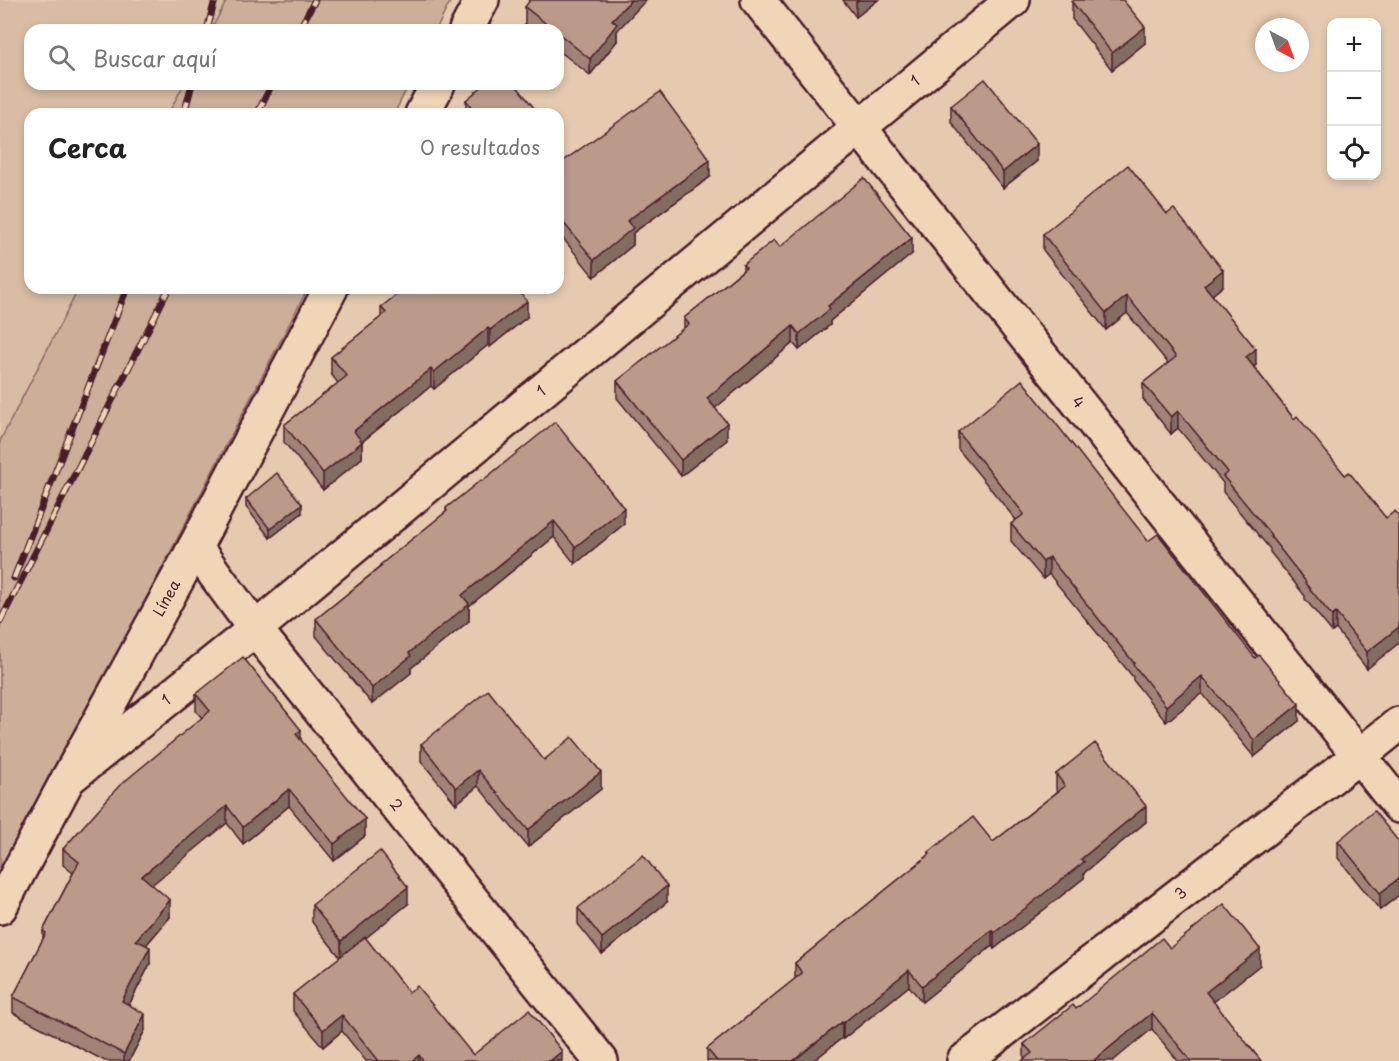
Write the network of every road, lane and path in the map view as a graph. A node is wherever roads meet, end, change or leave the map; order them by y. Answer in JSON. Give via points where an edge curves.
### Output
{"nodes":[{"id":1,"x":482,"y":0,"type":"edge"},
{"id":2,"x":758,"y":0,"type":"edge"},
{"id":3,"x":1013,"y":0,"type":"edge"},
{"id":4,"x":469,"y":24,"type":"edge"},
{"id":5,"x":435,"y":90,"type":"edge"},
{"id":6,"x":425,"y":108,"type":"edge"},
{"id":7,"x":860,"y":128,"type":"junction"},
{"id":8,"x":328,"y":294,"type":"edge"},
{"id":9,"x":195,"y":547,"type":"junction"},
{"id":10,"x":255,"y":628,"type":"junction"},
{"id":11,"x":1399,"y":724,"type":"edge"},
{"id":12,"x":1359,"y":756,"type":"junction"},
{"id":13,"x":68,"y":779,"type":"junction"},
{"id":14,"x":1399,"y":806,"type":"edge"},
{"id":15,"x":0,"y":907,"type":"edge"},
{"id":16,"x":601,"y":1061,"type":"edge"},
{"id":17,"x":964,"y":1061,"type":"edge"}],
"edges":[{"from":1,"to":4,"type":"street"},
{"from":2,"to":7,"type":"street","name":"4"},
{"from":3,"to":7,"type":"street","name":"1"},
{"from":5,"to":6,"type":"street"},
{"from":7,"to":10,"type":"street","name":"1"},
{"from":7,"to":12,"type":"street","name":"4"},
{"from":8,"to":9,"type":"street","name":"Línea"},
{"from":9,"to":10,"type":"street","name":"2"},
{"from":9,"to":13,"type":"street","name":"Línea"},
{"from":10,"to":13,"type":"street","name":"1"},
{"from":10,"to":16,"type":"street","name":"2"},
{"from":11,"to":12,"type":"street","name":"3"},
{"from":12,"to":14,"type":"street","name":"4"},
{"from":12,"to":17,"type":"street","name":"3"},
{"from":13,"to":15,"type":"street","name":"Línea"}]}
